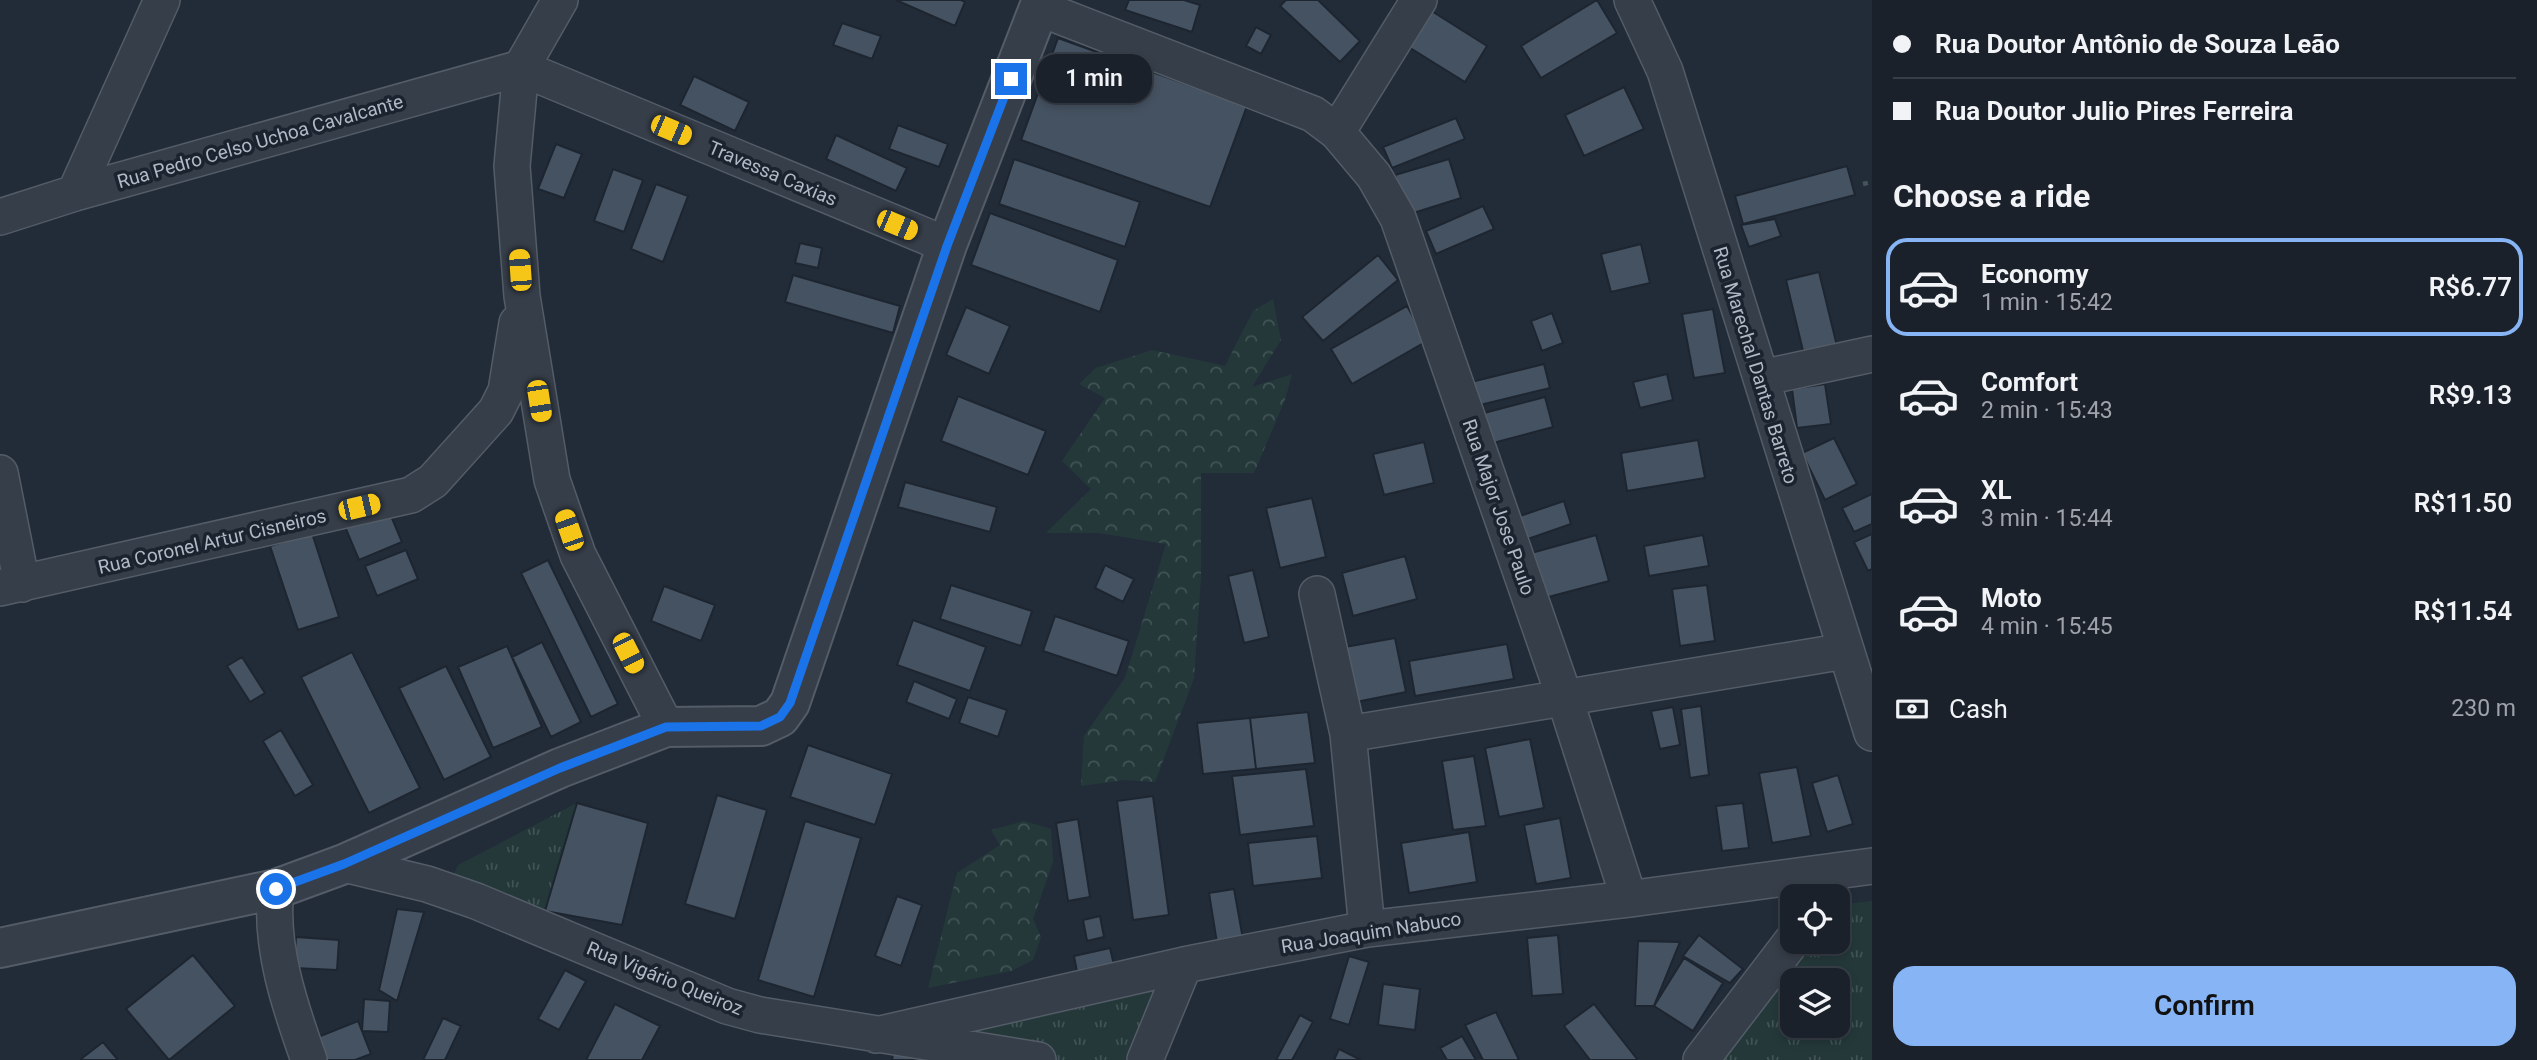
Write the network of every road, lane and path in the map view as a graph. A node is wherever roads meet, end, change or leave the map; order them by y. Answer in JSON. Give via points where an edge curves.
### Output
{"nodes":[{"id":1,"x":162,"y":0,"type":"edge"},
{"id":2,"x":560,"y":0,"type":"edge"},
{"id":3,"x":1419,"y":0,"type":"edge"},
{"id":4,"x":1632,"y":0,"type":"edge"},
{"id":5,"x":1040,"y":4,"type":"edge"},
{"id":6,"x":521,"y":68,"type":"junction"},
{"id":7,"x":1337,"y":132,"type":"junction"},
{"id":8,"x":1872,"y":182,"type":"edge"},
{"id":9,"x":1863,"y":184,"type":"dead end"},
{"id":10,"x":75,"y":193,"type":"junction"},
{"id":11,"x":0,"y":217,"type":"edge"},
{"id":12,"x":947,"y":246,"type":"junction"},
{"id":13,"x":522,"y":296,"type":"junction"},
{"id":14,"x":1872,"y":354,"type":"edge"},
{"id":15,"x":1760,"y":379,"type":"junction"},
{"id":16,"x":0,"y":473,"type":"edge"},
{"id":17,"x":11,"y":586,"type":"edge"},
{"id":18,"x":1317,"y":594,"type":"dead end"},
{"id":19,"x":1845,"y":651,"type":"junction"},
{"id":20,"x":1565,"y":699,"type":"junction"},
{"id":21,"x":666,"y":727,"type":"junction"},
{"id":22,"x":1872,"y":733,"type":"edge"},
{"id":23,"x":1348,"y":734,"type":"junction"},
{"id":24,"x":344,"y":864,"type":"junction"},
{"id":25,"x":1848,"y":877,"type":"edge"},
{"id":26,"x":276,"y":889,"type":"junction"},
{"id":27,"x":1629,"y":899,"type":"junction"},
{"id":28,"x":1367,"y":929,"type":"junction"},
{"id":29,"x":0,"y":948,"type":"edge"},
{"id":30,"x":1782,"y":954,"type":"edge"},
{"id":31,"x":1184,"y":965,"type":"junction"},
{"id":32,"x":876,"y":1035,"type":"junction"},
{"id":33,"x":309,"y":1060,"type":"edge"},
{"id":34,"x":1038,"y":1060,"type":"edge"},
{"id":35,"x":1145,"y":1060,"type":"edge"},
{"id":36,"x":1700,"y":1060,"type":"edge"}],
"edges":[{"from":1,"to":10,"type":"street"},
{"from":2,"to":6,"type":"street"},
{"from":3,"to":7,"type":"street"},
{"from":4,"to":15,"type":"street","name":"Rua Marechal Dantas Barreto","via":[[1665,71]]},
{"from":5,"to":7,"type":"street","name":"Rua Major Jose Paulo","via":[[1313,114]]},
{"from":5,"to":12,"type":"street"},
{"from":6,"to":10,"type":"street","name":"Rua Pedro Celso Uchoa Cavalcante"},
{"from":6,"to":12,"type":"street","name":"Travessa Caxias"},
{"from":6,"to":13,"type":"street","via":[[512,166]]},
{"from":7,"to":20,"type":"street","name":"Rua Major Jose Paulo","via":[[1374,176],[1398,218]]},
{"from":8,"to":9,"type":"path"},
{"from":10,"to":11,"type":"street","name":"Rua Pedro Celso Uchoa Cavalcante"},
{"from":12,"to":21,"type":"street","via":[[790,703],[780,717],[761,726]]},
{"from":13,"to":17,"type":"street","name":"Rua Coronel Artur Cisneiros","via":[[506,391],[496,411],[433,481],[411,495]]},
{"from":13,"to":21,"type":"street","via":[[552,480],[578,555]]},
{"from":14,"to":15,"type":"street"},
{"from":15,"to":19,"type":"street","name":"Rua Marechal Dantas Barreto"},
{"from":16,"to":17,"type":"street"},
{"from":18,"to":23,"type":"street"},
{"from":19,"to":20,"type":"street"},
{"from":19,"to":22,"type":"street","name":"Rua Marechal Dantas Barreto"},
{"from":20,"to":23,"type":"street"},
{"from":20,"to":27,"type":"street","name":"Rua Major Jose Paulo"},
{"from":21,"to":24,"type":"street","via":[[560,768]]},
{"from":23,"to":28,"type":"street"},
{"from":24,"to":26,"type":"street"},
{"from":24,"to":32,"type":"street","name":"Rua Vigário Queiroz","via":[[476,901],[727,1006]]},
{"from":25,"to":27,"type":"street","name":"Rua Joaquim Nabuco"},
{"from":26,"to":29,"type":"street"},
{"from":26,"to":33,"type":"street","via":[[275,929]]},
{"from":27,"to":28,"type":"street","name":"Rua Joaquim Nabuco"},
{"from":28,"to":31,"type":"street","name":"Rua Joaquim Nabuco"},
{"from":30,"to":36,"type":"street"},
{"from":31,"to":32,"type":"street","name":"Rua Joaquim Nabuco"},
{"from":31,"to":35,"type":"street"},
{"from":32,"to":34,"type":"street","name":"Rua Vigário Queiroz"}]}
